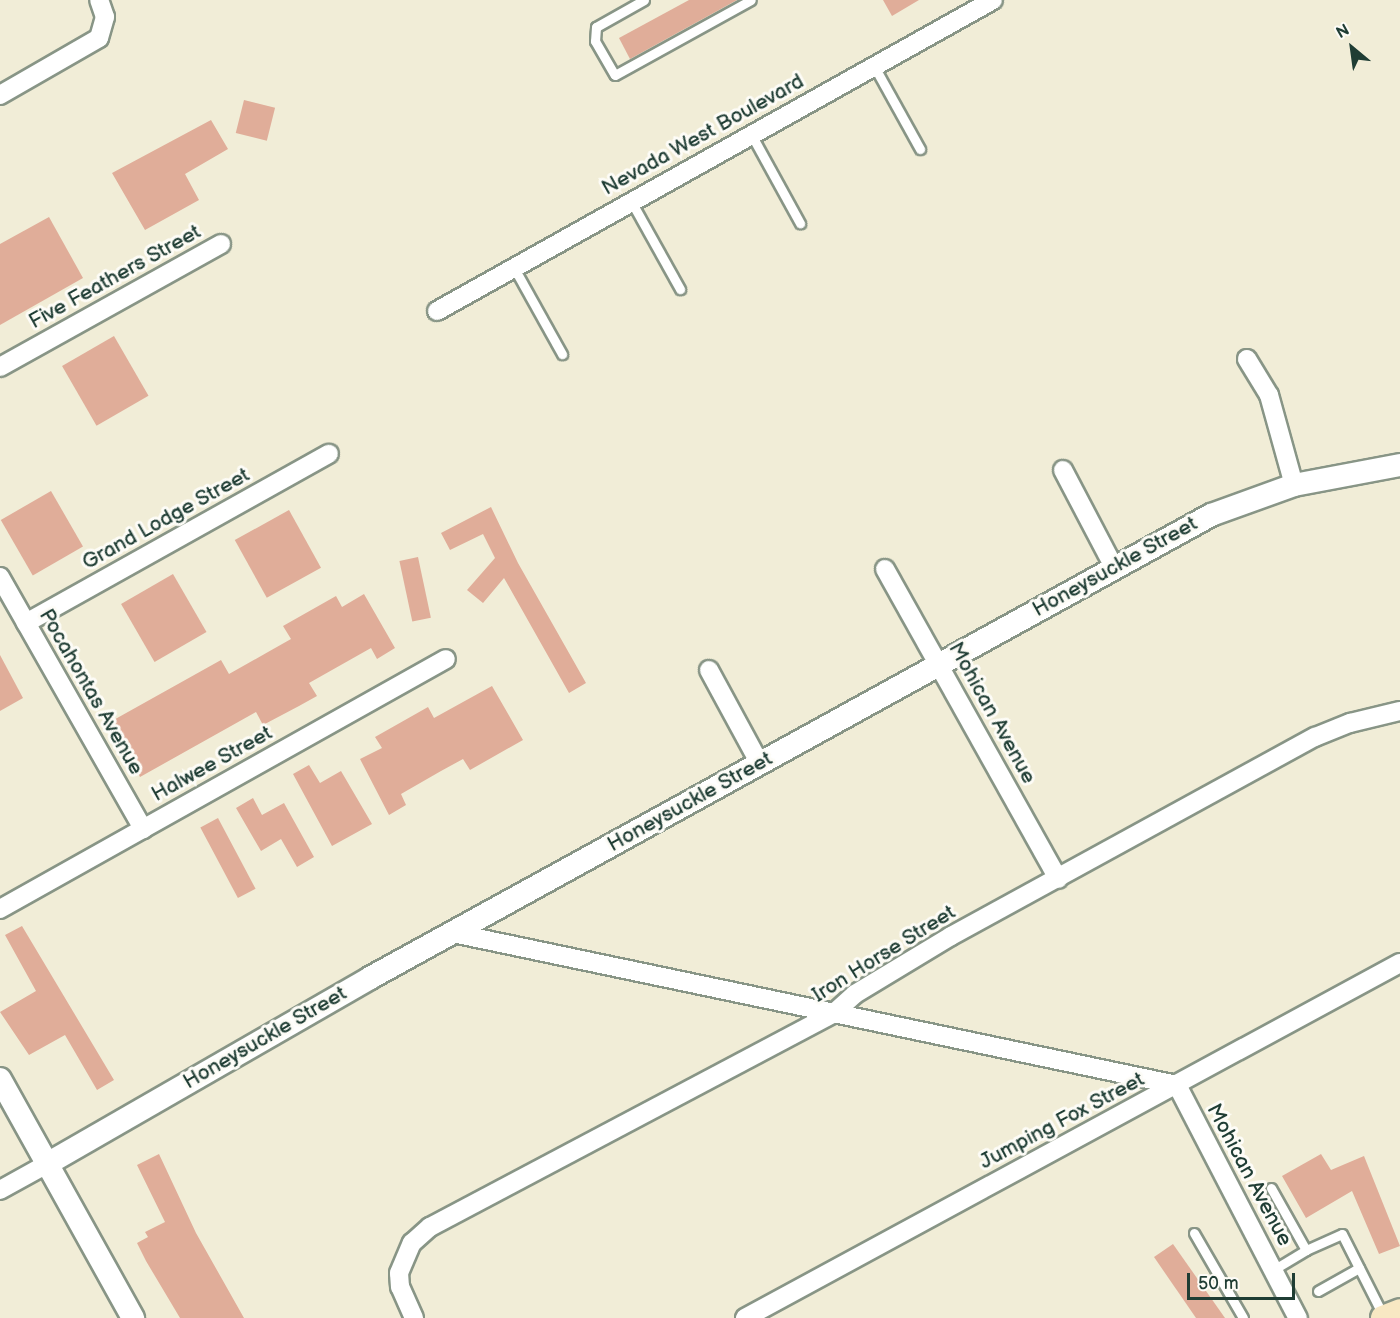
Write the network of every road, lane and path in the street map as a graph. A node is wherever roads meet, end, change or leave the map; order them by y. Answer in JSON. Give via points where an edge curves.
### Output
{"nodes":[{"id":1,"x":99,"y":0,"type":"edge"},
{"id":2,"x":644,"y":0,"type":"edge"},
{"id":3,"x":751,"y":0,"type":"edge"},
{"id":4,"x":993,"y":0,"type":"edge"},
{"id":5,"x":874,"y":66,"type":"junction"},
{"id":6,"x":0,"y":95,"type":"edge"},
{"id":7,"x":751,"y":134,"type":"junction"},
{"id":8,"x":920,"y":149,"type":"dead end"},
{"id":9,"x":631,"y":201,"type":"junction"},
{"id":10,"x":800,"y":223,"type":"dead end"},
{"id":11,"x":221,"y":244,"type":"dead end"},
{"id":12,"x":513,"y":266,"type":"junction"},
{"id":13,"x":680,"y":289,"type":"dead end"},
{"id":14,"x":437,"y":311,"type":"dead end"},
{"id":15,"x":562,"y":354,"type":"dead end"},
{"id":16,"x":1247,"y":359,"type":"dead end"},
{"id":17,"x":0,"y":367,"type":"edge"},
{"id":18,"x":329,"y":454,"type":"dead end"},
{"id":19,"x":1400,"y":465,"type":"edge"},
{"id":20,"x":1063,"y":470,"type":"dead end"},
{"id":21,"x":1294,"y":485,"type":"junction"},
{"id":22,"x":1114,"y":567,"type":"junction"},
{"id":23,"x":885,"y":569,"type":"dead end"},
{"id":24,"x":0,"y":576,"type":"edge"},
{"id":25,"x":26,"y":623,"type":"junction"},
{"id":26,"x":446,"y":659,"type":"dead end"},
{"id":27,"x":939,"y":665,"type":"junction"},
{"id":28,"x":709,"y":670,"type":"dead end"},
{"id":29,"x":1400,"y":711,"type":"edge"},
{"id":30,"x":760,"y":764,"type":"junction"},
{"id":31,"x":143,"y":829,"type":"junction"},
{"id":32,"x":1058,"y":879,"type":"junction"},
{"id":33,"x":0,"y":909,"type":"edge"},
{"id":34,"x":453,"y":933,"type":"junction"},
{"id":35,"x":1400,"y":963,"type":"edge"},
{"id":36,"x":834,"y":1013,"type":"junction"},
{"id":37,"x":0,"y":1079,"type":"edge"},
{"id":38,"x":1177,"y":1085,"type":"junction"},
{"id":39,"x":47,"y":1164,"type":"junction"},
{"id":40,"x":1271,"y":1188,"type":"dead end"},
{"id":41,"x":0,"y":1190,"type":"edge"},
{"id":42,"x":1194,"y":1233,"type":"dead end"},
{"id":43,"x":1306,"y":1250,"type":"junction"},
{"id":44,"x":1359,"y":1268,"type":"junction"},
{"id":45,"x":1273,"y":1270,"type":"junction"},
{"id":46,"x":1318,"y":1291,"type":"dead end"},
{"id":47,"x":1400,"y":1311,"type":"edge"},
{"id":48,"x":133,"y":1318,"type":"edge"},
{"id":49,"x":414,"y":1318,"type":"edge"},
{"id":50,"x":745,"y":1318,"type":"edge"},
{"id":51,"x":1243,"y":1318,"type":"edge"},
{"id":52,"x":1298,"y":1318,"type":"edge"},
{"id":53,"x":1384,"y":1318,"type":"edge"}],
"edges":[{"from":1,"to":6,"type":"street","via":[[105,17],[103,29],[90,46]]},
{"from":2,"to":3,"type":"lane","via":[[596,27],[595,40],[615,75]]},
{"from":4,"to":5,"type":"street","name":"Nevada West Boulevard"},
{"from":5,"to":7,"type":"street","name":"Nevada West Boulevard"},
{"from":5,"to":8,"type":"lane"},
{"from":7,"to":9,"type":"street","name":"Nevada West Boulevard"},
{"from":7,"to":10,"type":"lane"},
{"from":9,"to":12,"type":"street","name":"Nevada West Boulevard"},
{"from":9,"to":13,"type":"lane"},
{"from":11,"to":17,"type":"street","name":"Five Feathers Street"},
{"from":12,"to":14,"type":"street","name":"Nevada West Boulevard"},
{"from":12,"to":15,"type":"lane"},
{"from":16,"to":21,"type":"street","via":[[1269,395]]},
{"from":18,"to":25,"type":"street","name":"Grand Lodge Street"},
{"from":19,"to":21,"type":"street","name":"Honeysuckle Street"},
{"from":20,"to":22,"type":"street"},
{"from":21,"to":22,"type":"street","name":"Honeysuckle Street","via":[[1211,515]]},
{"from":22,"to":27,"type":"street","name":"Honeysuckle Street"},
{"from":23,"to":27,"type":"street","name":"Mohican Avenue"},
{"from":24,"to":25,"type":"street","name":"Pocahontas Avenue"},
{"from":25,"to":31,"type":"street","name":"Pocahontas Avenue"},
{"from":26,"to":31,"type":"street","name":"Halwee Street"},
{"from":27,"to":30,"type":"street","name":"Honeysuckle Street"},
{"from":27,"to":32,"type":"street","name":"Mohican Avenue"},
{"from":28,"to":30,"type":"street"},
{"from":29,"to":32,"type":"street","name":"Iron Horse Street","via":[[1350,723],[1315,737]]},
{"from":30,"to":34,"type":"street","name":"Honeysuckle Street"},
{"from":31,"to":33,"type":"street","name":"Halwee Street"},
{"from":32,"to":36,"type":"street","name":"Iron Horse Street","via":[[900,967],[855,994]]},
{"from":34,"to":36,"type":"street"},
{"from":34,"to":39,"type":"street","name":"Honeysuckle Street"},
{"from":35,"to":38,"type":"street","name":"Jumping Fox Street"},
{"from":36,"to":38,"type":"street"},
{"from":36,"to":49,"type":"street","name":"Iron Horse Street","via":[[430,1227],[412,1243],[399,1273],[400,1287]]},
{"from":37,"to":39,"type":"street"},
{"from":38,"to":45,"type":"street","name":"Mohican Avenue"},
{"from":38,"to":50,"type":"street","name":"Jumping Fox Street"},
{"from":39,"to":41,"type":"street","name":"Honeysuckle Street"},
{"from":39,"to":48,"type":"street"},
{"from":40,"to":43,"type":"lane"},
{"from":42,"to":51,"type":"lane"},
{"from":43,"to":44,"type":"lane","via":[[1342,1234]]},
{"from":43,"to":45,"type":"lane"},
{"from":44,"to":46,"type":"lane"},
{"from":44,"to":53,"type":"lane"},
{"from":45,"to":52,"type":"street","name":"Mohican Avenue"},
{"from":47,"to":53,"type":"main road"}]}
